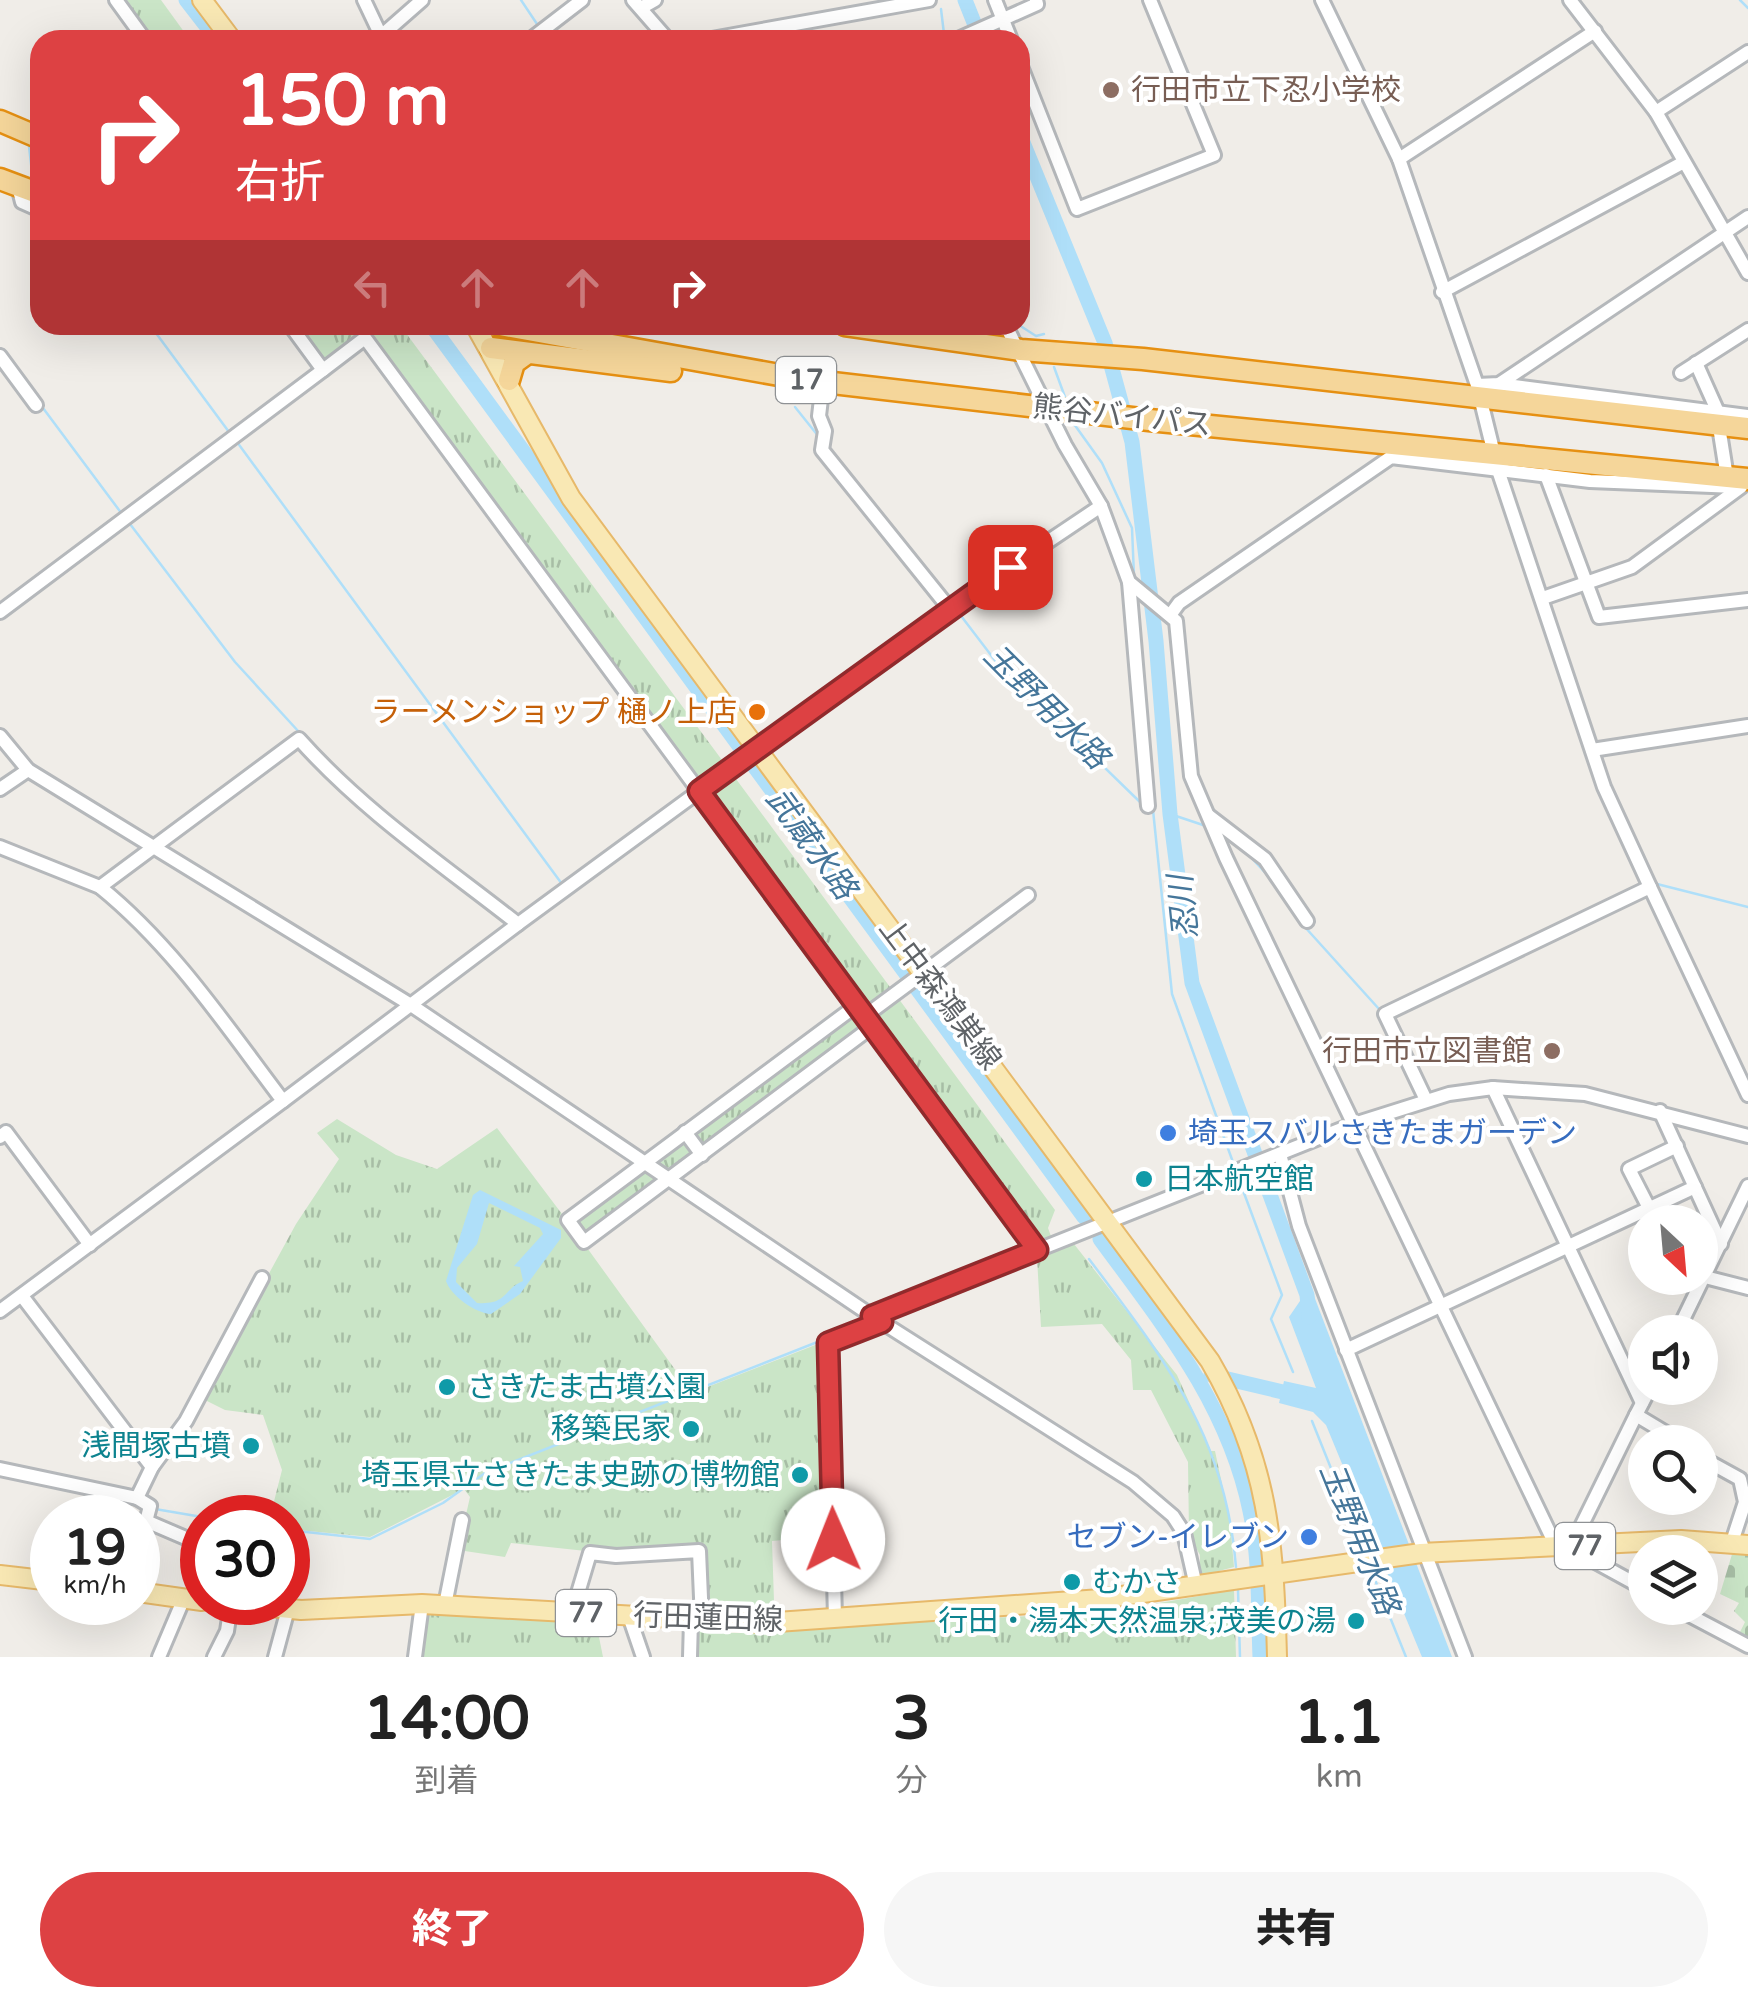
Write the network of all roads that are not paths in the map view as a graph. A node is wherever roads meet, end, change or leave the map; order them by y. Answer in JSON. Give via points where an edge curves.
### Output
{"nodes":[{"id":1,"x":116,"y":0,"type":"edge"},
{"id":2,"x":202,"y":0,"type":"edge"},
{"id":3,"x":364,"y":0,"type":"edge"},
{"id":4,"x":422,"y":0,"type":"edge"},
{"id":5,"x":582,"y":0,"type":"edge"},
{"id":6,"x":656,"y":0,"type":"edge"},
{"id":7,"x":929,"y":0,"type":"edge"},
{"id":8,"x":995,"y":0,"type":"edge"},
{"id":9,"x":1036,"y":0,"type":"edge"},
{"id":10,"x":1150,"y":0,"type":"edge"},
{"id":11,"x":1322,"y":0,"type":"edge"},
{"id":12,"x":1570,"y":0,"type":"edge"},
{"id":13,"x":637,"y":4,"type":"edge"},
{"id":14,"x":1000,"y":21,"type":"junction"},
{"id":15,"x":138,"y":30,"type":"edge"},
{"id":16,"x":224,"y":30,"type":"edge"},
{"id":17,"x":378,"y":30,"type":"edge"},
{"id":18,"x":390,"y":30,"type":"edge"},
{"id":19,"x":543,"y":30,"type":"edge"},
{"id":20,"x":659,"y":30,"type":"edge"},
{"id":21,"x":762,"y":30,"type":"edge"},
{"id":22,"x":979,"y":30,"type":"edge"},
{"id":23,"x":1005,"y":30,"type":"edge"},
{"id":24,"x":1595,"y":31,"type":"junction"},
{"id":25,"x":1748,"y":52,"type":"edge"},
{"id":26,"x":1030,"y":89,"type":"edge"},
{"id":27,"x":1656,"y":112,"type":"junction"},
{"id":28,"x":0,"y":121,"type":"edge"},
{"id":29,"x":30,"y":134,"type":"edge"},
{"id":30,"x":1400,"y":159,"type":"junction"},
{"id":31,"x":1684,"y":162,"type":"junction"},
{"id":32,"x":9,"y":183,"type":"edge"},
{"id":33,"x":30,"y":206,"type":"edge"},
{"id":34,"x":1748,"y":217,"type":"edge"},
{"id":35,"x":1724,"y":233,"type":"junction"},
{"id":36,"x":1748,"y":273,"type":"edge"},
{"id":37,"x":1442,"y":292,"type":"junction"},
{"id":38,"x":1748,"y":330,"type":"edge"},
{"id":39,"x":297,"y":335,"type":"edge"},
{"id":40,"x":482,"y":335,"type":"edge"},
{"id":41,"x":556,"y":335,"type":"edge"},
{"id":42,"x":915,"y":335,"type":"edge"},
{"id":43,"x":1011,"y":335,"type":"edge"},
{"id":44,"x":491,"y":348,"type":"junction"},
{"id":45,"x":1020,"y":350,"type":"junction"},
{"id":46,"x":525,"y":354,"type":"junction"},
{"id":47,"x":0,"y":356,"type":"edge"},
{"id":48,"x":1696,"y":363,"type":"junction"},
{"id":49,"x":323,"y":370,"type":"junction"},
{"id":50,"x":1680,"y":373,"type":"dead end"},
{"id":51,"x":509,"y":380,"type":"junction"},
{"id":52,"x":815,"y":381,"type":"junction"},
{"id":53,"x":1485,"y":388,"type":"junction"},
{"id":54,"x":36,"y":406,"type":"dead end"},
{"id":55,"x":1046,"y":408,"type":"junction"},
{"id":56,"x":1716,"y":410,"type":"dead end"},
{"id":57,"x":1748,"y":416,"type":"edge"},
{"id":58,"x":1748,"y":428,"type":"edge"},
{"id":59,"x":1720,"y":433,"type":"dead end"},
{"id":60,"x":1496,"y":462,"type":"junction"},
{"id":61,"x":1726,"y":471,"type":"dead end"},
{"id":62,"x":1546,"y":475,"type":"junction"},
{"id":63,"x":1745,"y":489,"type":"edge"},
{"id":64,"x":1101,"y":506,"type":"junction"},
{"id":65,"x":1584,"y":584,"type":"junction"},
{"id":66,"x":1134,"y":587,"type":"junction"},
{"id":67,"x":1543,"y":598,"type":"junction"},
{"id":68,"x":1748,"y":600,"type":"edge"},
{"id":69,"x":949,"y":608,"type":"junction"},
{"id":70,"x":0,"y":612,"type":"edge"},
{"id":71,"x":1168,"y":612,"type":"junction"},
{"id":72,"x":1748,"y":726,"type":"edge"},
{"id":73,"x":0,"y":736,"type":"edge"},
{"id":74,"x":753,"y":749,"type":"junction"},
{"id":75,"x":1592,"y":750,"type":"junction"},
{"id":76,"x":28,"y":770,"type":"junction"},
{"id":77,"x":0,"y":788,"type":"edge"},
{"id":78,"x":699,"y":791,"type":"junction"},
{"id":79,"x":1148,"y":806,"type":"dead end"},
{"id":80,"x":1207,"y":814,"type":"junction"},
{"id":81,"x":156,"y":846,"type":"junction"},
{"id":82,"x":0,"y":847,"type":"edge"},
{"id":83,"x":1650,"y":887,"type":"junction"},
{"id":84,"x":100,"y":888,"type":"junction"},
{"id":85,"x":1028,"y":895,"type":"dead end"},
{"id":86,"x":1307,"y":921,"type":"dead end"},
{"id":87,"x":518,"y":924,"type":"junction"},
{"id":88,"x":919,"y":974,"type":"junction"},
{"id":89,"x":410,"y":1005,"type":"junction"},
{"id":90,"x":865,"y":1016,"type":"junction"},
{"id":91,"x":797,"y":1049,"type":"junction"},
{"id":92,"x":813,"y":1071,"type":"junction"},
{"id":93,"x":1493,"y":1088,"type":"junction"},
{"id":94,"x":1748,"y":1095,"type":"edge"},
{"id":95,"x":1426,"y":1100,"type":"junction"},
{"id":96,"x":282,"y":1101,"type":"junction"},
{"id":97,"x":1660,"y":1111,"type":"junction"},
{"id":98,"x":1354,"y":1124,"type":"junction"},
{"id":99,"x":2,"y":1130,"type":"edge"},
{"id":100,"x":685,"y":1132,"type":"junction"},
{"id":101,"x":1748,"y":1136,"type":"edge"},
{"id":102,"x":1676,"y":1146,"type":"junction"},
{"id":103,"x":702,"y":1155,"type":"junction"},
{"id":104,"x":1277,"y":1155,"type":"junction"},
{"id":105,"x":643,"y":1162,"type":"junction"},
{"id":106,"x":670,"y":1180,"type":"junction"},
{"id":107,"x":1695,"y":1186,"type":"junction"},
{"id":108,"x":1748,"y":1186,"type":"edge"},
{"id":109,"x":1647,"y":1205,"type":"edge"},
{"id":110,"x":1654,"y":1205,"type":"edge"},
{"id":111,"x":1628,"y":1218,"type":"edge"},
{"id":112,"x":1104,"y":1222,"type":"junction"},
{"id":113,"x":1721,"y":1244,"type":"junction"},
{"id":114,"x":90,"y":1245,"type":"junction"},
{"id":115,"x":1568,"y":1246,"type":"junction"},
{"id":116,"x":1037,"y":1250,"type":"junction"},
{"id":117,"x":1718,"y":1250,"type":"edge"},
{"id":118,"x":262,"y":1278,"type":"dead end"},
{"id":119,"x":1718,"y":1280,"type":"edge"},
{"id":120,"x":1748,"y":1288,"type":"edge"},
{"id":121,"x":22,"y":1296,"type":"junction"},
{"id":122,"x":1442,"y":1305,"type":"junction"},
{"id":123,"x":0,"y":1311,"type":"edge"},
{"id":124,"x":877,"y":1319,"type":"junction"},
{"id":125,"x":1346,"y":1350,"type":"junction"},
{"id":126,"x":1641,"y":1405,"type":"edge"},
{"id":127,"x":1639,"y":1409,"type":"junction"},
{"id":128,"x":1659,"y":1425,"type":"edge"},
{"id":129,"x":152,"y":1467,"type":"junction"},
{"id":130,"x":1718,"y":1467,"type":"edge"},
{"id":131,"x":0,"y":1469,"type":"edge"},
{"id":132,"x":123,"y":1495,"type":"edge"},
{"id":133,"x":138,"y":1495,"type":"edge"},
{"id":134,"x":1747,"y":1502,"type":"edge"},
{"id":135,"x":462,"y":1520,"type":"dead end"},
{"id":136,"x":1740,"y":1544,"type":"edge"},
{"id":137,"x":1570,"y":1546,"type":"junction"},
{"id":138,"x":1423,"y":1552,"type":"junction"},
{"id":139,"x":1270,"y":1573,"type":"junction"},
{"id":140,"x":0,"y":1575,"type":"edge"},
{"id":141,"x":30,"y":1578,"type":"edge"},
{"id":142,"x":1628,"y":1580,"type":"edge"},
{"id":143,"x":1196,"y":1586,"type":"junction"},
{"id":144,"x":422,"y":1604,"type":"junction"},
{"id":145,"x":444,"y":1606,"type":"junction"},
{"id":146,"x":310,"y":1608,"type":"edge"},
{"id":147,"x":572,"y":1613,"type":"junction"},
{"id":148,"x":629,"y":1616,"type":"junction"},
{"id":149,"x":835,"y":1618,"type":"junction"},
{"id":150,"x":696,"y":1621,"type":"junction"},
{"id":151,"x":182,"y":1625,"type":"edge"},
{"id":152,"x":231,"y":1625,"type":"edge"},
{"id":153,"x":284,"y":1625,"type":"edge"},
{"id":154,"x":1708,"y":1625,"type":"edge"},
{"id":155,"x":1748,"y":1646,"type":"edge"},
{"id":156,"x":159,"y":1657,"type":"edge"},
{"id":157,"x":214,"y":1657,"type":"edge"},
{"id":158,"x":275,"y":1657,"type":"edge"},
{"id":159,"x":415,"y":1657,"type":"edge"},
{"id":160,"x":644,"y":1657,"type":"edge"},
{"id":161,"x":690,"y":1657,"type":"edge"},
{"id":162,"x":1277,"y":1657,"type":"edge"},
{"id":163,"x":1464,"y":1657,"type":"edge"}],
"edges":[{"from":1,"to":15,"type":"street"},
{"from":2,"to":16,"type":"main road"},
{"from":3,"to":17,"type":"street"},
{"from":4,"to":18,"type":"street"},
{"from":5,"to":19,"type":"street"},
{"from":6,"to":13,"type":"street"},
{"from":7,"to":21,"type":"street"},
{"from":8,"to":14,"type":"street"},
{"from":9,"to":14,"type":"street"},
{"from":10,"to":26,"type":"street","via":[[1214,155],[1077,209]]},
{"from":11,"to":30,"type":"street"},
{"from":12,"to":24,"type":"street"},
{"from":13,"to":20,"type":"street"},
{"from":14,"to":22,"type":"street"},
{"from":14,"to":23,"type":"street"},
{"from":24,"to":27,"type":"street"},
{"from":24,"to":30,"type":"street"},
{"from":25,"to":27,"type":"street"},
{"from":27,"to":31,"type":"street"},
{"from":28,"to":29,"type":"highway"},
{"from":30,"to":37,"type":"street"},
{"from":31,"to":35,"type":"street"},
{"from":31,"to":37,"type":"street"},
{"from":32,"to":33,"type":"street"},
{"from":34,"to":35,"type":"street"},
{"from":35,"to":36,"type":"street"},
{"from":35,"to":53,"type":"street"},
{"from":37,"to":53,"type":"street"},
{"from":38,"to":48,"type":"street"},
{"from":39,"to":49,"type":"street"},
{"from":40,"to":44,"type":"main road","name":"上中森鴻巣線"},
{"from":41,"to":52,"type":"highway","name":"熊谷バイパス","number":"17"},
{"from":42,"to":45,"type":"highway","name":"熊谷バイパス","number":"17"},
{"from":43,"to":45,"type":"street"},
{"from":44,"to":46,"type":"highway","number":"17"},
{"from":44,"to":51,"type":"main road","name":"上中森鴻巣線"},
{"from":45,"to":53,"type":"highway","name":"熊谷バイパス","number":"17"},
{"from":45,"to":55,"type":"street"},
{"from":46,"to":51,"type":"highway"},
{"from":46,"to":52,"type":"highway","number":"17","via":[[775,383]]},
{"from":47,"to":54,"type":"street"},
{"from":48,"to":50,"type":"street"},
{"from":48,"to":56,"type":"street"},
{"from":49,"to":70,"type":"street"},
{"from":49,"to":78,"type":"street","via":[[365,338]]},
{"from":51,"to":74,"type":"main road","name":"上中森鴻巣線","via":[[571,498]]},
{"from":52,"to":55,"type":"highway","name":"熊谷バイパス","number":"17"},
{"from":52,"to":69,"type":"street","via":[[826,430],[822,450]]},
{"from":53,"to":57,"type":"street"},
{"from":53,"to":58,"type":"highway","name":"熊谷バイパス","number":"17"},
{"from":53,"to":60,"type":"street"},
{"from":55,"to":60,"type":"highway","name":"熊谷バイパス","number":"17"},
{"from":55,"to":64,"type":"street"},
{"from":59,"to":61,"type":"street"},
{"from":60,"to":62,"type":"street"},
{"from":60,"to":63,"type":"highway","name":"熊谷バイパス","number":"17"},
{"from":60,"to":67,"type":"street"},
{"from":60,"to":71,"type":"street","via":[[1391,457]]},
{"from":62,"to":63,"type":"street"},
{"from":62,"to":65,"type":"street"},
{"from":63,"to":65,"type":"street","via":[[1632,568]]},
{"from":64,"to":66,"type":"street"},
{"from":64,"to":69,"type":"street"},
{"from":65,"to":67,"type":"street"},
{"from":65,"to":68,"type":"street","via":[[1599,616]]},
{"from":66,"to":71,"type":"street"},
{"from":66,"to":79,"type":"street"},
{"from":67,"to":75,"type":"street"},
{"from":69,"to":74,"type":"street"},
{"from":71,"to":80,"type":"street","via":[[1180,641],[1191,776]]},
{"from":72,"to":75,"type":"street"},
{"from":73,"to":76,"type":"street"},
{"from":74,"to":78,"type":"street"},
{"from":74,"to":88,"type":"main road","name":"上中森鴻巣線"},
{"from":75,"to":83,"type":"street"},
{"from":76,"to":77,"type":"street"},
{"from":76,"to":81,"type":"street"},
{"from":78,"to":87,"type":"street"},
{"from":78,"to":90,"type":"street"},
{"from":80,"to":86,"type":"street","via":[[1265,859]]},
{"from":80,"to":98,"type":"street"},
{"from":81,"to":84,"type":"street"},
{"from":81,"to":87,"type":"street","via":[[299,740],[353,794]]},
{"from":81,"to":89,"type":"street"},
{"from":82,"to":84,"type":"street"},
{"from":83,"to":94,"type":"street"},
{"from":83,"to":95,"type":"street","via":[[1385,1014]]},
{"from":84,"to":96,"type":"street","via":[[140,919],[178,962]]},
{"from":85,"to":88,"type":"street"},
{"from":87,"to":89,"type":"street"},
{"from":88,"to":90,"type":"street"},
{"from":88,"to":112,"type":"main road","name":"上中森鴻巣線"},
{"from":89,"to":96,"type":"street"},
{"from":89,"to":105,"type":"street"},
{"from":90,"to":91,"type":"street"},
{"from":90,"to":92,"type":"street"},
{"from":90,"to":116,"type":"street"},
{"from":91,"to":92,"type":"street"},
{"from":91,"to":100,"type":"street"},
{"from":92,"to":103,"type":"street"},
{"from":93,"to":95,"type":"street"},
{"from":93,"to":97,"type":"street","via":[[1571,1092]]},
{"from":93,"to":115,"type":"street"},
{"from":95,"to":98,"type":"street"},
{"from":96,"to":114,"type":"street"},
{"from":97,"to":101,"type":"street"},
{"from":97,"to":102,"type":"street"},
{"from":98,"to":104,"type":"street"},
{"from":98,"to":122,"type":"street"},
{"from":99,"to":114,"type":"street"},
{"from":100,"to":103,"type":"street"},
{"from":100,"to":105,"type":"street"},
{"from":102,"to":107,"type":"street"},
{"from":102,"to":109,"type":"street","via":[[1629,1168]]},
{"from":103,"to":106,"type":"street"},
{"from":104,"to":112,"type":"street"},
{"from":104,"to":125,"type":"street"},
{"from":105,"to":106,"type":"street"},
{"from":105,"to":106,"type":"street","via":[[568,1220],[584,1242]]},
{"from":106,"to":124,"type":"street"},
{"from":107,"to":110,"type":"street"},
{"from":107,"to":113,"type":"street"},
{"from":108,"to":113,"type":"street"},
{"from":111,"to":115,"type":"street"},
{"from":112,"to":116,"type":"street"},
{"from":112,"to":139,"type":"main road","name":"上中森鴻巣線","via":[[1228,1391],[1264,1487]]},
{"from":113,"to":117,"type":"street"},
{"from":114,"to":121,"type":"street"},
{"from":115,"to":122,"type":"street"},
{"from":115,"to":127,"type":"street"},
{"from":116,"to":124,"type":"street"},
{"from":118,"to":129,"type":"street","via":[[186,1421]]},
{"from":119,"to":120,"type":"street"},
{"from":121,"to":123,"type":"street"},
{"from":121,"to":129,"type":"street"},
{"from":122,"to":125,"type":"street"},
{"from":122,"to":137,"type":"street","via":[[1552,1538]]},
{"from":124,"to":143,"type":"street","via":[[1118,1472],[1174,1516],[1189,1544]]},
{"from":124,"to":149,"type":"street","via":[[828,1343]]},
{"from":125,"to":138,"type":"street"},
{"from":126,"to":127,"type":"street"},
{"from":127,"to":128,"type":"street"},
{"from":127,"to":137,"type":"street"},
{"from":129,"to":133,"type":"street"},
{"from":130,"to":134,"type":"street","via":[[1740,1479]]},
{"from":131,"to":132,"type":"street"},
{"from":134,"to":136,"type":"street"},
{"from":135,"to":145,"type":"street"},
{"from":136,"to":137,"type":"main road","number":"77"},
{"from":137,"to":138,"type":"main road","number":"77"},
{"from":137,"to":142,"type":"street"},
{"from":138,"to":139,"type":"main road","name":"行田蓮田線","number":"77"},
{"from":138,"to":163,"type":"street"},
{"from":139,"to":143,"type":"main road","name":"行田蓮田線","number":"77"},
{"from":139,"to":162,"type":"main road"},
{"from":140,"to":141,"type":"main road"},
{"from":143,"to":149,"type":"main road","name":"行田蓮田線","number":"77"},
{"from":144,"to":145,"type":"main road","name":"行田蓮田線","number":"77"},
{"from":144,"to":146,"type":"main road","name":"行田蓮田線","number":"77"},
{"from":144,"to":159,"type":"street"},
{"from":145,"to":147,"type":"main road","name":"行田蓮田線","number":"77"},
{"from":147,"to":148,"type":"main road","name":"行田蓮田線","number":"77"},
{"from":147,"to":150,"type":"street","via":[[590,1552],[700,1551]]},
{"from":148,"to":150,"type":"main road","name":"行田蓮田線","number":"77"},
{"from":148,"to":160,"type":"street"},
{"from":149,"to":150,"type":"main road","name":"行田蓮田線","number":"77"},
{"from":150,"to":161,"type":"street"},
{"from":151,"to":156,"type":"street"},
{"from":152,"to":157,"type":"street"},
{"from":153,"to":158,"type":"street"},
{"from":154,"to":155,"type":"street"}]}
